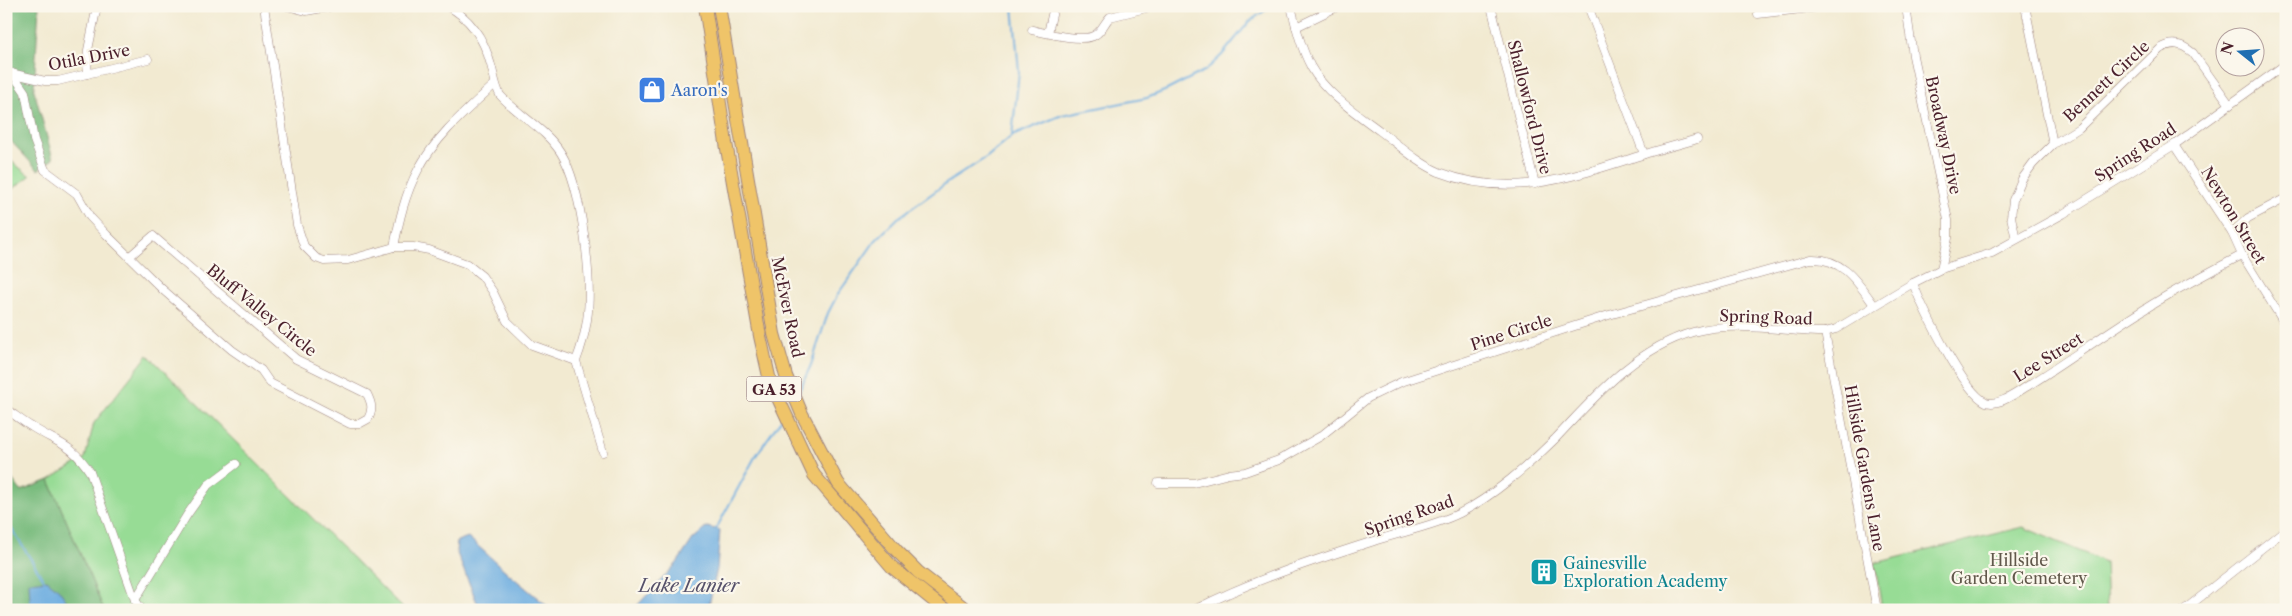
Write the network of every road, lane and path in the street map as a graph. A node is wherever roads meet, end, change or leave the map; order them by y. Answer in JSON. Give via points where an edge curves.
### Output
{"nodes":[{"id":1,"x":98,"y":6,"type":"edge"},
{"id":2,"x":264,"y":6,"type":"edge"},
{"id":3,"x":287,"y":6,"type":"edge"},
{"id":4,"x":334,"y":6,"type":"edge"},
{"id":5,"x":447,"y":6,"type":"edge"},
{"id":6,"x":705,"y":6,"type":"edge"},
{"id":7,"x":719,"y":6,"type":"edge"},
{"id":8,"x":1054,"y":6,"type":"edge"},
{"id":9,"x":1154,"y":6,"type":"edge"},
{"id":10,"x":1291,"y":6,"type":"edge"},
{"id":11,"x":1338,"y":6,"type":"edge"},
{"id":12,"x":1491,"y":6,"type":"edge"},
{"id":13,"x":1588,"y":6,"type":"edge"},
{"id":14,"x":1828,"y":6,"type":"edge"},
{"id":15,"x":1906,"y":6,"type":"edge"},
{"id":16,"x":2025,"y":6,"type":"edge"},
{"id":17,"x":1758,"y":14,"type":"dead end"},
{"id":18,"x":1296,"y":27,"type":"junction"},
{"id":19,"x":1032,"y":30,"type":"dead end"},
{"id":20,"x":1048,"y":33,"type":"junction"},
{"id":21,"x":148,"y":60,"type":"dead end"},
{"id":22,"x":2286,"y":64,"type":"edge"},
{"id":23,"x":9,"y":73,"type":"edge"},
{"id":24,"x":87,"y":74,"type":"junction"},
{"id":25,"x":495,"y":84,"type":"junction"},
{"id":26,"x":2230,"y":105,"type":"junction"},
{"id":27,"x":1697,"y":139,"type":"dead end"},
{"id":28,"x":2053,"y":144,"type":"junction"},
{"id":29,"x":2174,"y":145,"type":"junction"},
{"id":30,"x":1644,"y":154,"type":"junction"},
{"id":31,"x":1535,"y":184,"type":"junction"},
{"id":32,"x":2286,"y":198,"type":"edge"},
{"id":33,"x":2232,"y":233,"type":"junction"},
{"id":34,"x":2016,"y":239,"type":"junction"},
{"id":35,"x":394,"y":247,"type":"junction"},
{"id":36,"x":2242,"y":255,"type":"junction"},
{"id":37,"x":129,"y":257,"type":"junction"},
{"id":38,"x":1941,"y":269,"type":"junction"},
{"id":39,"x":1913,"y":283,"type":"junction"},
{"id":40,"x":1874,"y":306,"type":"junction"},
{"id":41,"x":2286,"y":326,"type":"edge"},
{"id":42,"x":1825,"y":332,"type":"junction"},
{"id":43,"x":576,"y":361,"type":"junction"},
{"id":44,"x":6,"y":409,"type":"edge"},
{"id":45,"x":603,"y":452,"type":"dead end"},
{"id":46,"x":236,"y":464,"type":"dead end"},
{"id":47,"x":1158,"y":483,"type":"dead end"},
{"id":48,"x":2286,"y":529,"type":"edge"},
{"id":49,"x":135,"y":600,"type":"junction"},
{"id":50,"x":142,"y":610,"type":"edge"},
{"id":51,"x":945,"y":610,"type":"edge"},
{"id":52,"x":967,"y":610,"type":"edge"},
{"id":53,"x":1194,"y":610,"type":"edge"},
{"id":54,"x":1876,"y":610,"type":"edge"},
{"id":55,"x":2184,"y":610,"type":"edge"}],
"edges":[{"from":1,"to":24,"type":"street","via":[[88,50]]},
{"from":2,"to":35,"type":"street","via":[[297,225],[304,246],[316,258],[334,261]]},
{"from":3,"to":4,"type":"street","via":[[306,11]]},
{"from":5,"to":25,"type":"street","via":[[470,21],[479,34]]},
{"from":6,"to":51,"type":"main road","name":"McEver Road","number":"GA 53","via":[[726,143],[770,381],[814,475],[892,567]]},
{"from":7,"to":52,"type":"main road","name":"McEver Road","number":"GA 53","via":[[773,325],[786,376],[838,483],[896,551]]},
{"from":8,"to":20,"type":"street"},
{"from":9,"to":20,"type":"street","via":[[1110,17],[1092,37]]},
{"from":10,"to":18,"type":"street"},
{"from":11,"to":18,"type":"street"},
{"from":12,"to":31,"type":"street","name":"Shallowford Drive"},
{"from":13,"to":30,"type":"street"},
{"from":14,"to":17,"type":"street"},
{"from":15,"to":38,"type":"street","name":"Broadway Drive","via":[[1948,220],[1948,238]]},
{"from":16,"to":28,"type":"street"},
{"from":18,"to":31,"type":"street","via":[[1312,68],[1324,85],[1418,159],[1438,171],[1481,183]]},
{"from":19,"to":20,"type":"street"},
{"from":21,"to":24,"type":"street","name":"Otila Drive"},
{"from":22,"to":26,"type":"street","name":"Spring Road"},
{"from":23,"to":24,"type":"street","name":"Otila Drive","via":[[45,81]]},
{"from":23,"to":37,"type":"street","name":"Bluff Valley Circle","via":[[25,92],[34,140],[45,170],[77,194],[90,217]]},
{"from":25,"to":35,"type":"street","via":[[449,128],[428,154],[410,187]]},
{"from":25,"to":43,"type":"street","via":[[509,105],[555,145],[570,175],[580,214],[588,288],[588,320]]},
{"from":26,"to":28,"type":"street","name":"Bennett Circle","via":[[2193,54],[2185,47],[2167,45],[2079,128]]},
{"from":26,"to":29,"type":"street","name":"Spring Road"},
{"from":27,"to":30,"type":"street"},
{"from":28,"to":34,"type":"street","name":"Bennett Circle","via":[[2033,164],[2015,194],[2011,217]]},
{"from":29,"to":33,"type":"street","name":"Newton Street"},
{"from":29,"to":34,"type":"street","name":"Spring Road","via":[[2063,214]]},
{"from":30,"to":31,"type":"street","via":[[1587,173]]},
{"from":32,"to":33,"type":"street","via":[[2248,218]]},
{"from":33,"to":36,"type":"street","name":"Newton Street"},
{"from":34,"to":38,"type":"street","name":"Spring Road","via":[[1992,252]]},
{"from":35,"to":43,"type":"street","via":[[430,250],[467,264],[482,276],[507,321],[532,345]]},
{"from":36,"to":39,"type":"street","name":"Lee Street","via":[[2167,296],[2016,393],[1994,403],[1987,402],[1974,391],[1937,336]]},
{"from":36,"to":41,"type":"street","name":"Newton Street"},
{"from":37,"to":37,"type":"street","name":"Bluff Valley Circle","via":[[232,350],[261,370],[270,383],[350,424],[368,419],[372,403],[367,394],[296,359],[153,236]]},
{"from":38,"to":39,"type":"street","name":"Spring Road"},
{"from":39,"to":40,"type":"street","name":"Spring Road"},
{"from":40,"to":42,"type":"street","name":"Spring Road"},
{"from":40,"to":47,"type":"street","name":"Pine Circle","via":[[1842,266],[1822,259],[1810,259],[1609,315],[1401,382],[1368,398],[1299,450],[1258,468],[1194,483]]},
{"from":42,"to":53,"type":"street","name":"Spring Road","via":[[1716,328],[1694,331],[1670,340],[1643,355],[1619,375],[1552,442],[1484,500],[1424,527],[1274,574]]},
{"from":42,"to":54,"type":"street","name":"Hillside Gardens Lane"},
{"from":43,"to":45,"type":"street"},
{"from":44,"to":49,"type":"street","via":[[32,428],[69,446],[80,457],[90,472]]},
{"from":46,"to":49,"type":"street","via":[[208,485],[186,514]]},
{"from":48,"to":55,"type":"street"},
{"from":49,"to":50,"type":"street"}]}
